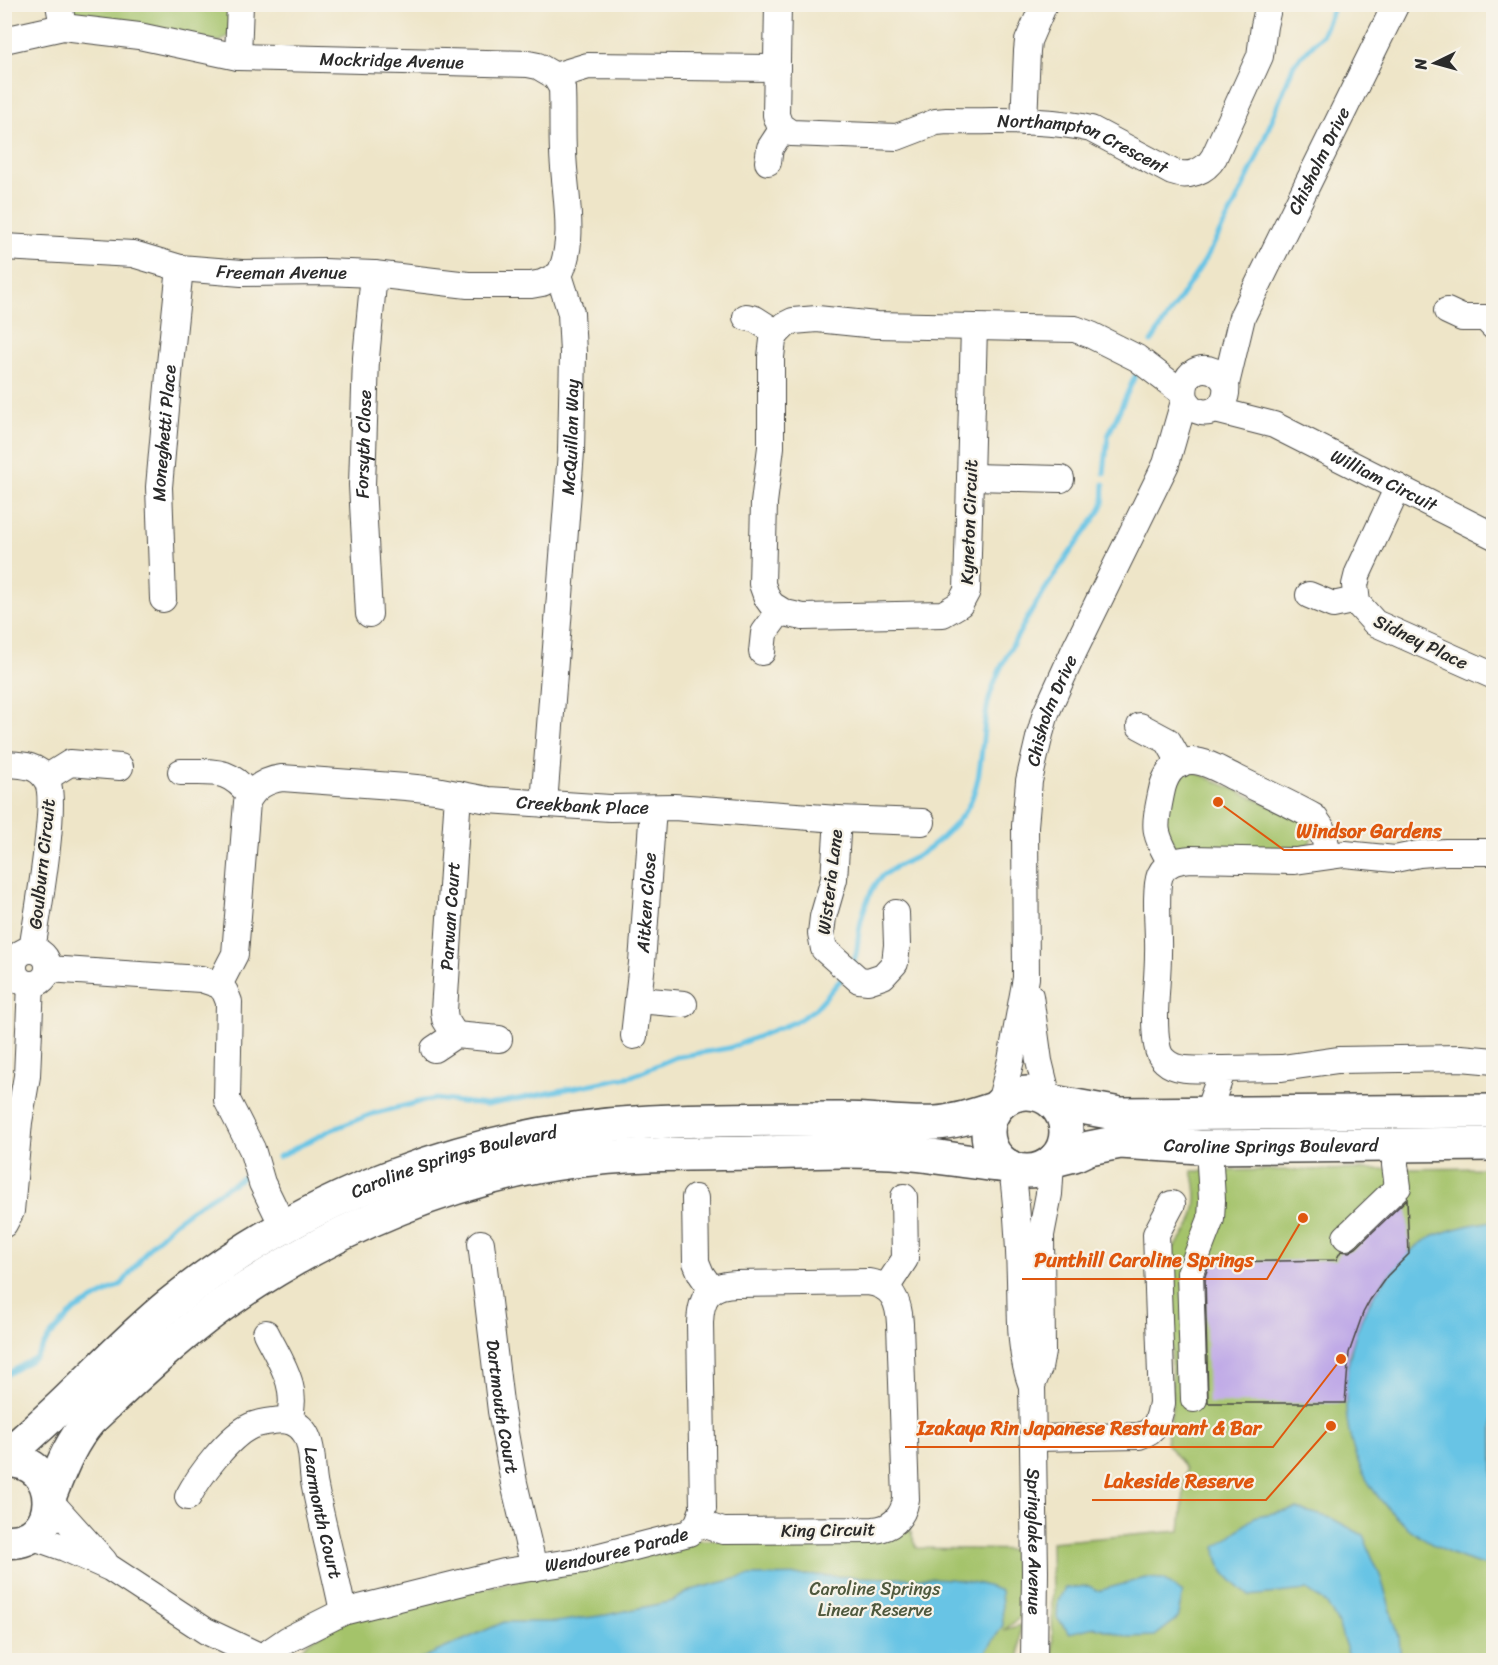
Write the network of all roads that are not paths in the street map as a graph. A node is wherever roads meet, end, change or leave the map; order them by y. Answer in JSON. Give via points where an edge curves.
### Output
{"nodes":[{"id":1,"x":240,"y":4,"type":"edge"},
{"id":2,"x":778,"y":4,"type":"edge"},
{"id":3,"x":1044,"y":4,"type":"edge"},
{"id":4,"x":1269,"y":4,"type":"edge"},
{"id":5,"x":1396,"y":4,"type":"edge"},
{"id":6,"x":61,"y":16,"type":"edge"},
{"id":7,"x":4,"y":40,"type":"edge"},
{"id":8,"x":238,"y":57,"type":"junction"},
{"id":9,"x":777,"y":68,"type":"junction"},
{"id":10,"x":555,"y":76,"type":"junction"},
{"id":11,"x":1024,"y":122,"type":"junction"},
{"id":12,"x":783,"y":128,"type":"junction"},
{"id":13,"x":768,"y":162,"type":"dead end"},
{"id":14,"x":4,"y":247,"type":"edge"},
{"id":15,"x":180,"y":268,"type":"junction"},
{"id":16,"x":374,"y":274,"type":"junction"},
{"id":17,"x":558,"y":275,"type":"junction"},
{"id":18,"x":1447,"y":311,"type":"dead end"},
{"id":19,"x":1491,"y":315,"type":"edge"},
{"id":20,"x":746,"y":317,"type":"dead end"},
{"id":21,"x":1242,"y":317,"type":"junction"},
{"id":22,"x":974,"y":327,"type":"junction"},
{"id":23,"x":777,"y":333,"type":"junction"},
{"id":24,"x":1137,"y":358,"type":"junction"},
{"id":25,"x":1197,"y":370,"type":"junction"},
{"id":26,"x":1226,"y":385,"type":"junction"},
{"id":27,"x":1184,"y":396,"type":"junction"},
{"id":28,"x":1214,"y":410,"type":"junction"},
{"id":29,"x":1274,"y":425,"type":"junction"},
{"id":30,"x":1166,"y":464,"type":"junction"},
{"id":31,"x":971,"y":477,"type":"junction"},
{"id":32,"x":1061,"y":479,"type":"dead end"},
{"id":33,"x":1398,"y":487,"type":"junction"},
{"id":34,"x":1494,"y":536,"type":"edge"},
{"id":35,"x":1309,"y":595,"type":"dead end"},
{"id":36,"x":163,"y":599,"type":"dead end"},
{"id":37,"x":1356,"y":600,"type":"junction"},
{"id":38,"x":780,"y":611,"type":"junction"},
{"id":39,"x":369,"y":614,"type":"dead end"},
{"id":40,"x":762,"y":652,"type":"dead end"},
{"id":41,"x":1494,"y":676,"type":"edge"},
{"id":42,"x":1140,"y":726,"type":"dead end"},
{"id":43,"x":4,"y":764,"type":"edge"},
{"id":44,"x":1180,"y":764,"type":"junction"},
{"id":45,"x":120,"y":767,"type":"dead end"},
{"id":46,"x":181,"y":772,"type":"dead end"},
{"id":47,"x":46,"y":778,"type":"junction"},
{"id":48,"x":458,"y":794,"type":"junction"},
{"id":49,"x":250,"y":795,"type":"junction"},
{"id":50,"x":544,"y":804,"type":"junction"},
{"id":51,"x":653,"y":807,"type":"junction"},
{"id":52,"x":838,"y":819,"type":"junction"},
{"id":53,"x":922,"y":822,"type":"dead end"},
{"id":54,"x":1494,"y":852,"type":"edge"},
{"id":55,"x":1329,"y":855,"type":"junction"},
{"id":56,"x":1171,"y":863,"type":"junction"},
{"id":57,"x":896,"y":913,"type":"dead end"},
{"id":58,"x":26,"y":967,"type":"edge"},
{"id":59,"x":1026,"y":978,"type":"junction"},
{"id":60,"x":219,"y":985,"type":"junction"},
{"id":61,"x":638,"y":1000,"type":"junction"},
{"id":62,"x":684,"y":1004,"type":"dead end"},
{"id":63,"x":455,"y":1035,"type":"junction"},
{"id":64,"x":634,"y":1036,"type":"dead end"},
{"id":65,"x":499,"y":1039,"type":"dead end"},
{"id":66,"x":434,"y":1049,"type":"dead end"},
{"id":67,"x":1494,"y":1061,"type":"edge"},
{"id":68,"x":1223,"y":1069,"type":"junction"},
{"id":69,"x":1050,"y":1100,"type":"junction"},
{"id":70,"x":997,"y":1106,"type":"junction"},
{"id":71,"x":1494,"y":1110,"type":"edge"},
{"id":72,"x":1394,"y":1112,"type":"junction"},
{"id":73,"x":1207,"y":1114,"type":"junction"},
{"id":74,"x":1494,"y":1143,"type":"edge"},
{"id":75,"x":1395,"y":1145,"type":"junction"},
{"id":76,"x":1209,"y":1147,"type":"junction"},
{"id":77,"x":1053,"y":1161,"type":"junction"},
{"id":78,"x":1010,"y":1167,"type":"junction"},
{"id":79,"x":904,"y":1197,"type":"dead end"},
{"id":80,"x":695,"y":1198,"type":"dead end"},
{"id":81,"x":1172,"y":1204,"type":"dead end"},
{"id":82,"x":292,"y":1223,"type":"junction"},
{"id":83,"x":4,"y":1224,"type":"edge"},
{"id":84,"x":1346,"y":1237,"type":"dead end"},
{"id":85,"x":481,"y":1243,"type":"dead end"},
{"id":86,"x":309,"y":1250,"type":"junction"},
{"id":87,"x":886,"y":1288,"type":"junction"},
{"id":88,"x":712,"y":1290,"type":"junction"},
{"id":89,"x":266,"y":1333,"type":"dead end"},
{"id":90,"x":1032,"y":1386,"type":"junction"},
{"id":91,"x":1194,"y":1399,"type":"dead end"},
{"id":92,"x":289,"y":1420,"type":"junction"},
{"id":93,"x":1034,"y":1438,"type":"junction"},
{"id":94,"x":4,"y":1460,"type":"edge"},
{"id":95,"x":188,"y":1497,"type":"dead end"},
{"id":96,"x":50,"y":1498,"type":"junction"},
{"id":97,"x":698,"y":1523,"type":"junction"},
{"id":98,"x":15,"y":1544,"type":"edge"},
{"id":99,"x":110,"y":1568,"type":"junction"},
{"id":100,"x":534,"y":1568,"type":"junction"},
{"id":101,"x":343,"y":1612,"type":"junction"},
{"id":102,"x":261,"y":1659,"type":"edge"},
{"id":103,"x":1034,"y":1660,"type":"edge"}],
"edges":[{"from":1,"to":8,"type":"street"},
{"from":2,"to":9,"type":"street"},
{"from":3,"to":11,"type":"street","via":[[1027,51]]},
{"from":4,"to":11,"type":"street","name":"Northampton Crescent","via":[[1257,66],[1214,157],[1198,172],[1175,173],[1091,129]]},
{"from":5,"to":21,"type":"street","name":"Chisholm Drive"},
{"from":6,"to":7,"type":"street","name":"Mockridge Avenue"},
{"from":6,"to":8,"type":"street","name":"Mockridge Avenue"},
{"from":8,"to":10,"type":"street","name":"Mockridge Avenue","via":[[528,64]]},
{"from":9,"to":10,"type":"street","via":[[588,66]]},
{"from":9,"to":12,"type":"street","via":[[776,115]]},
{"from":10,"to":17,"type":"street","via":[[562,88],[567,220],[565,264]]},
{"from":11,"to":12,"type":"street","name":"Northampton Crescent","via":[[940,121],[903,136],[890,137],[795,134]]},
{"from":12,"to":13,"type":"street","via":[[770,148]]},
{"from":14,"to":15,"type":"street","name":"Freeman Avenue","via":[[133,254]]},
{"from":15,"to":16,"type":"street","name":"Freeman Avenue","via":[[242,273]]},
{"from":15,"to":36,"type":"street","name":"Moneghetti Place","via":[[159,487]]},
{"from":16,"to":17,"type":"street","name":"Freeman Avenue","via":[[468,285],[542,284]]},
{"from":16,"to":39,"type":"street","name":"Forsyth Close","via":[[366,358],[362,485]]},
{"from":17,"to":50,"type":"street","name":"McQuillan Way","via":[[572,313],[571,441]]},
{"from":18,"to":19,"type":"street","via":[[1462,318]]},
{"from":20,"to":23,"type":"street"},
{"from":21,"to":25,"type":"street","name":"Chisholm Drive"},
{"from":21,"to":26,"type":"street","name":"Chisholm Drive"},
{"from":22,"to":23,"type":"street","via":[[807,319],[793,321]]},
{"from":22,"to":24,"type":"street","via":[[1075,329]]},
{"from":22,"to":31,"type":"street","name":"Kyneton Circuit"},
{"from":23,"to":38,"type":"street","via":[[771,357],[771,447],[764,503],[762,579],[767,598]]},
{"from":24,"to":25,"type":"street"},
{"from":24,"to":27,"type":"street"},
{"from":25,"to":26,"type":"street","via":[[1215,371]]},
{"from":25,"to":27,"type":"street","via":[[1186,381]]},
{"from":26,"to":28,"type":"street","via":[[1224,400]]},
{"from":26,"to":29,"type":"street","name":"William Circuit"},
{"from":27,"to":28,"type":"street","via":[[1196,410]]},
{"from":27,"to":30,"type":"street","name":"Chisholm Drive"},
{"from":28,"to":29,"type":"street","name":"William Circuit"},
{"from":28,"to":30,"type":"street","name":"Chisholm Drive"},
{"from":29,"to":33,"type":"street","name":"William Circuit"},
{"from":30,"to":59,"type":"street","name":"Chisholm Drive","via":[[1075,649],[1040,734],[1029,781],[1025,826]]},
{"from":31,"to":32,"type":"street"},
{"from":31,"to":38,"type":"street","name":"Kyneton Circuit","via":[[967,591],[960,604],[943,614],[802,617]]},
{"from":33,"to":34,"type":"street","name":"William Circuit"},
{"from":33,"to":37,"type":"street","name":"Sidney Place","via":[[1358,573]]},
{"from":35,"to":37,"type":"street","name":"Sidney Place","via":[[1333,605]]},
{"from":37,"to":41,"type":"street","name":"Sidney Place","via":[[1375,623]]},
{"from":38,"to":40,"type":"street","via":[[764,633]]},
{"from":42,"to":44,"type":"street","via":[[1168,741]]},
{"from":43,"to":47,"type":"street","name":"Goulburn Circuit","via":[[31,766]]},
{"from":44,"to":55,"type":"street","via":[[1200,762],[1314,817]]},
{"from":44,"to":56,"type":"street","via":[[1165,778],[1156,825],[1159,841]]},
{"from":45,"to":47,"type":"street","name":"Goulburn Circuit","via":[[70,764]]},
{"from":46,"to":49,"type":"street","via":[[222,773],[238,781]]},
{"from":47,"to":58,"type":"street","name":"Goulburn Circuit","via":[[51,794],[42,889]]},
{"from":48,"to":49,"type":"street","name":"Creekbank Place","via":[[282,778],[263,783]]},
{"from":48,"to":50,"type":"street","name":"Creekbank Place"},
{"from":48,"to":63,"type":"street","name":"Parwan Court","via":[[444,1011]]},
{"from":49,"to":60,"type":"street","via":[[245,812],[235,954]]},
{"from":50,"to":51,"type":"street","name":"Creekbank Place"},
{"from":51,"to":52,"type":"street","name":"Creekbank Place"},
{"from":51,"to":61,"type":"street","name":"Aitken Close"},
{"from":52,"to":53,"type":"street","name":"Creekbank Place"},
{"from":52,"to":57,"type":"street","name":"Wisteria Lane","via":[[834,879],[821,933],[824,949],[859,980],[883,976],[895,963]]},
{"from":54,"to":55,"type":"street","via":[[1446,852],[1395,859]]},
{"from":55,"to":56,"type":"street","via":[[1295,861]]},
{"from":56,"to":68,"type":"street","via":[[1161,872],[1158,886],[1158,1052],[1177,1068]]},
{"from":58,"to":60,"type":"street","via":[[201,979]]},
{"from":58,"to":83,"type":"street","name":"Goulburn Circuit","via":[[27,1076],[11,1211]]},
{"from":59,"to":69,"type":"street","name":"Chisholm Drive","via":[[1035,1016],[1039,1061]]},
{"from":59,"to":70,"type":"street","name":"Chisholm Drive","via":[[1011,1060]]},
{"from":60,"to":82,"type":"street","via":[[230,1011],[227,1100],[252,1149],[275,1173]]},
{"from":61,"to":62,"type":"street"},
{"from":61,"to":64,"type":"street","name":"Aitken Close"},
{"from":63,"to":65,"type":"street"},
{"from":63,"to":66,"type":"street"},
{"from":67,"to":68,"type":"street","via":[[1338,1060],[1282,1068]]},
{"from":68,"to":73,"type":"street","name":"Caroline Springs Boulevard"},
{"from":69,"to":70,"type":"main road","via":[[1023,1092]]},
{"from":69,"to":73,"type":"main road","name":"Caroline Springs Boulevard","via":[[1120,1114]]},
{"from":69,"to":77,"type":"main road","via":[[1065,1120],[1066,1131],[1065,1142]]},
{"from":70,"to":78,"type":"main road","via":[[988,1130],[989,1141],[999,1159]]},
{"from":70,"to":82,"type":"main road","name":"Caroline Springs Boulevard","via":[[935,1123],[760,1120],[577,1128],[430,1163],[356,1191]]},
{"from":71,"to":72,"type":"main road","name":"Caroline Springs Boulevard"},
{"from":72,"to":73,"type":"main road","name":"Caroline Springs Boulevard"},
{"from":72,"to":75,"type":"main road"},
{"from":74,"to":75,"type":"main road","name":"Caroline Springs Boulevard"},
{"from":75,"to":76,"type":"main road","name":"Caroline Springs Boulevard"},
{"from":75,"to":84,"type":"street","via":[[1398,1187]]},
{"from":76,"to":77,"type":"main road","name":"Caroline Springs Boulevard","via":[[1120,1142]]},
{"from":76,"to":91,"type":"street","via":[[1211,1219],[1190,1273]]},
{"from":77,"to":78,"type":"main road","via":[[1032,1170]]},
{"from":77,"to":90,"type":"street","name":"Springlake Avenue","via":[[1041,1235],[1042,1352]]},
{"from":78,"to":86,"type":"main road","name":"Caroline Springs Boulevard","via":[[876,1152],[656,1154],[572,1161],[490,1179],[422,1200]]},
{"from":78,"to":90,"type":"street","name":"Springlake Avenue","via":[[1018,1212],[1025,1362]]},
{"from":79,"to":87,"type":"street","via":[[905,1259]]},
{"from":80,"to":88,"type":"street","via":[[696,1262]]},
{"from":81,"to":93,"type":"street","via":[[1156,1234],[1162,1403],[1158,1423],[1139,1436]]},
{"from":82,"to":86,"type":"main road"},
{"from":82,"to":94,"type":"main road","name":"Caroline Springs Boulevard","via":[[210,1274],[171,1304]]},
{"from":85,"to":100,"type":"street","name":"Dartmouth Court","via":[[501,1411]]},
{"from":86,"to":96,"type":"main road","name":"Caroline Springs Boulevard","via":[[236,1295],[192,1328],[90,1420],[67,1452]]},
{"from":87,"to":88,"type":"street","via":[[868,1282],[724,1284]]},
{"from":87,"to":97,"type":"street","name":"King Circuit","via":[[897,1301],[900,1324],[906,1499],[899,1518],[886,1528],[873,1530],[723,1531]]},
{"from":88,"to":97,"type":"street","name":"Wendouree Parade","via":[[701,1311],[703,1509]]},
{"from":89,"to":92,"type":"street","via":[[293,1390]]},
{"from":90,"to":93,"type":"street","name":"Springlake Avenue"},
{"from":92,"to":95,"type":"street","via":[[258,1423],[243,1430],[203,1471]]},
{"from":92,"to":101,"type":"street","name":"Learmonth Court","via":[[304,1432],[309,1444]]},
{"from":93,"to":103,"type":"street","name":"Springlake Avenue"},
{"from":94,"to":96,"type":"main road","via":[[33,1468],[47,1484]]},
{"from":96,"to":98,"type":"main road","name":"Caroline Springs Boulevard","via":[[45,1521]]},
{"from":96,"to":99,"type":"street"},
{"from":97,"to":100,"type":"street","name":"Wendouree Parade","via":[[686,1535]]},
{"from":98,"to":99,"type":"street","via":[[65,1548]]},
{"from":99,"to":102,"type":"street","via":[[206,1631]]},
{"from":100,"to":101,"type":"street","name":"Wendouree Parade","via":[[498,1573]]},
{"from":101,"to":102,"type":"street","name":"Wendouree Parade","via":[[287,1640]]}]}
